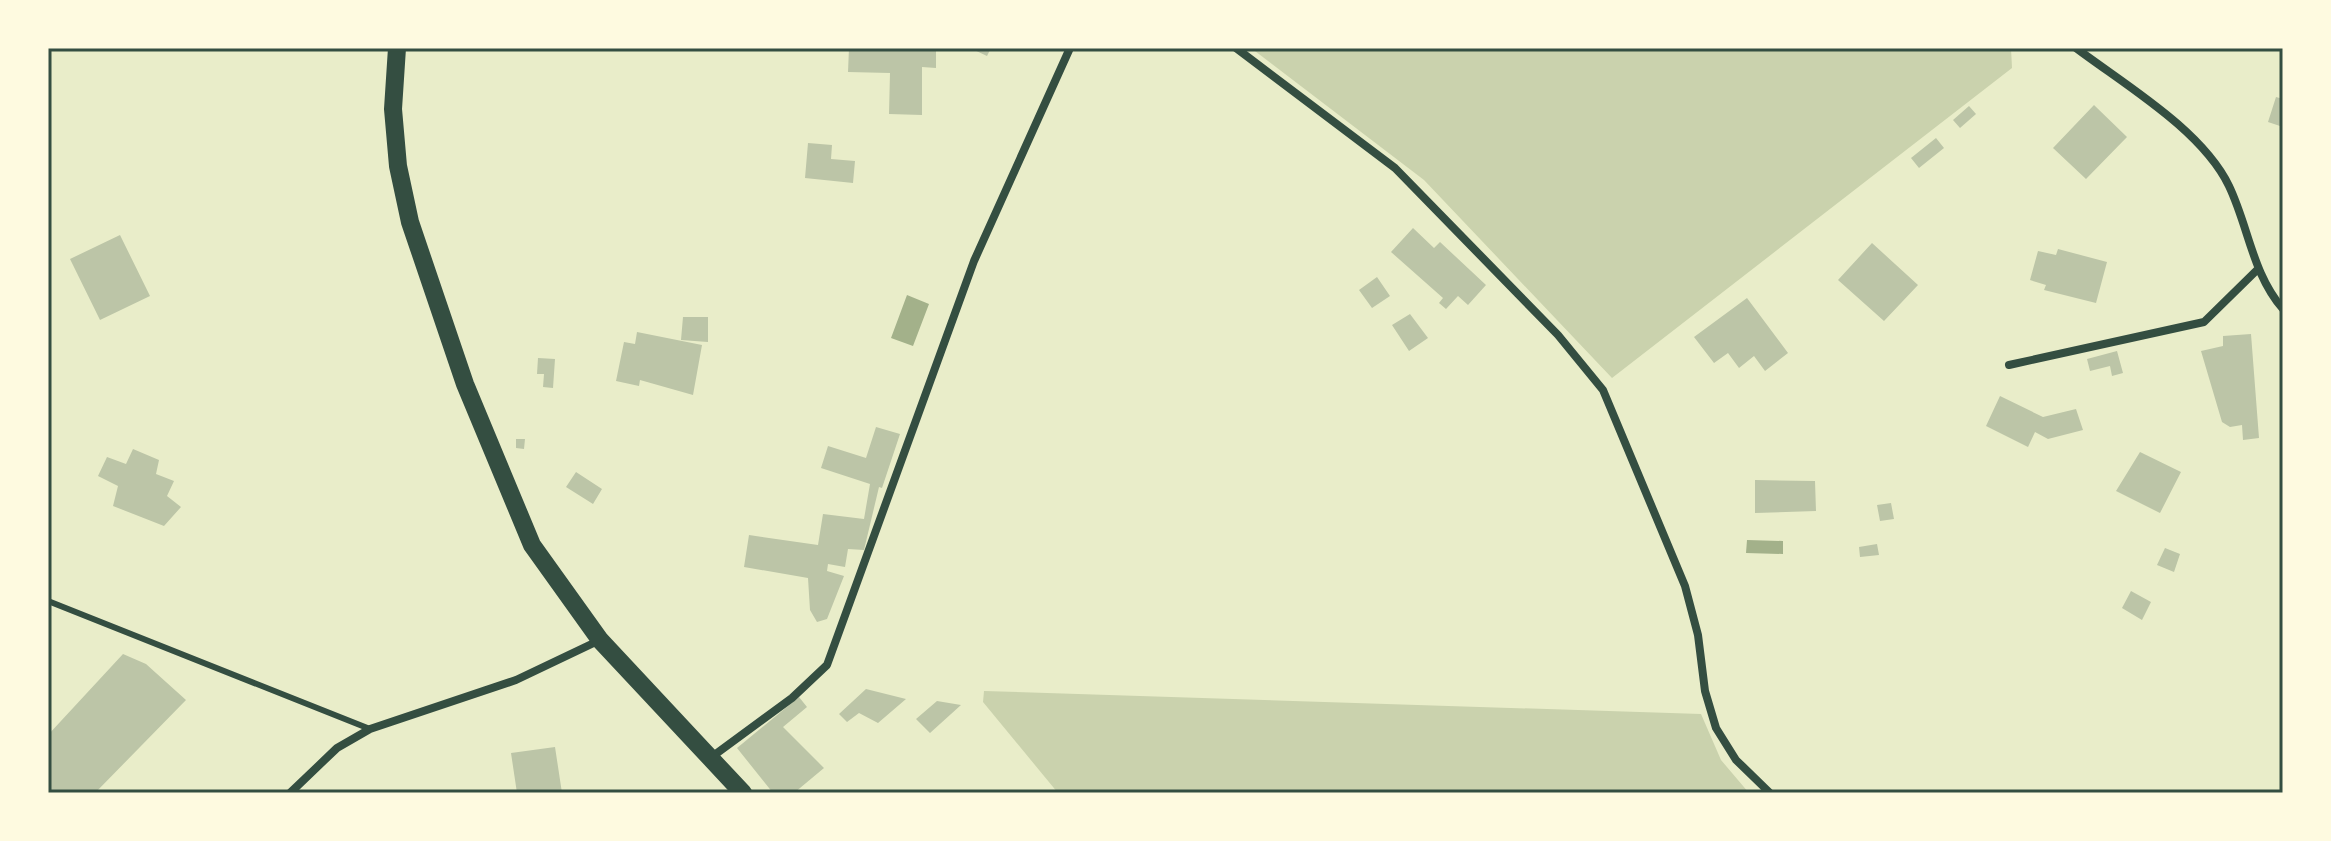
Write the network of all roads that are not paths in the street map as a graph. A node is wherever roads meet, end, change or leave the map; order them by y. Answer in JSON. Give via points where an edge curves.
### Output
{"nodes":[{"id":1,"x":397,"y":48,"type":"edge"},
{"id":2,"x":1070,"y":48,"type":"edge"},
{"id":3,"x":1236,"y":48,"type":"edge"},
{"id":4,"x":2076,"y":48,"type":"edge"},
{"id":5,"x":2258,"y":269,"type":"junction"},
{"id":6,"x":2283,"y":309,"type":"edge"},
{"id":7,"x":2009,"y":365,"type":"dead end"},
{"id":8,"x":48,"y":601,"type":"edge"},
{"id":9,"x":600,"y":640,"type":"junction"},
{"id":10,"x":370,"y":729,"type":"junction"},
{"id":11,"x":713,"y":756,"type":"junction"},
{"id":12,"x":290,"y":793,"type":"edge"},
{"id":13,"x":743,"y":793,"type":"edge"},
{"id":14,"x":1770,"y":793,"type":"edge"}],
"edges":[{"from":1,"to":9,"type":"highway","via":[[393,109],[398,166],[410,222],[450,340],[532,545]]},
{"from":2,"to":11,"type":"street","via":[[974,261],[827,665]]},
{"from":3,"to":14,"type":"street","via":[[1395,168],[1558,335],[1603,390],[1685,586],[1716,728],[1736,760]]},
{"from":4,"to":5,"type":"street","via":[[2183,129],[2209,156],[2229,185]]},
{"from":5,"to":6,"type":"street"},
{"from":5,"to":7,"type":"street","via":[[2204,322]]},
{"from":8,"to":10,"type":"lane"},
{"from":9,"to":10,"type":"street","via":[[516,680]]},
{"from":9,"to":11,"type":"highway"},
{"from":10,"to":12,"type":"street","via":[[337,748]]},
{"from":11,"to":13,"type":"highway"}]}
